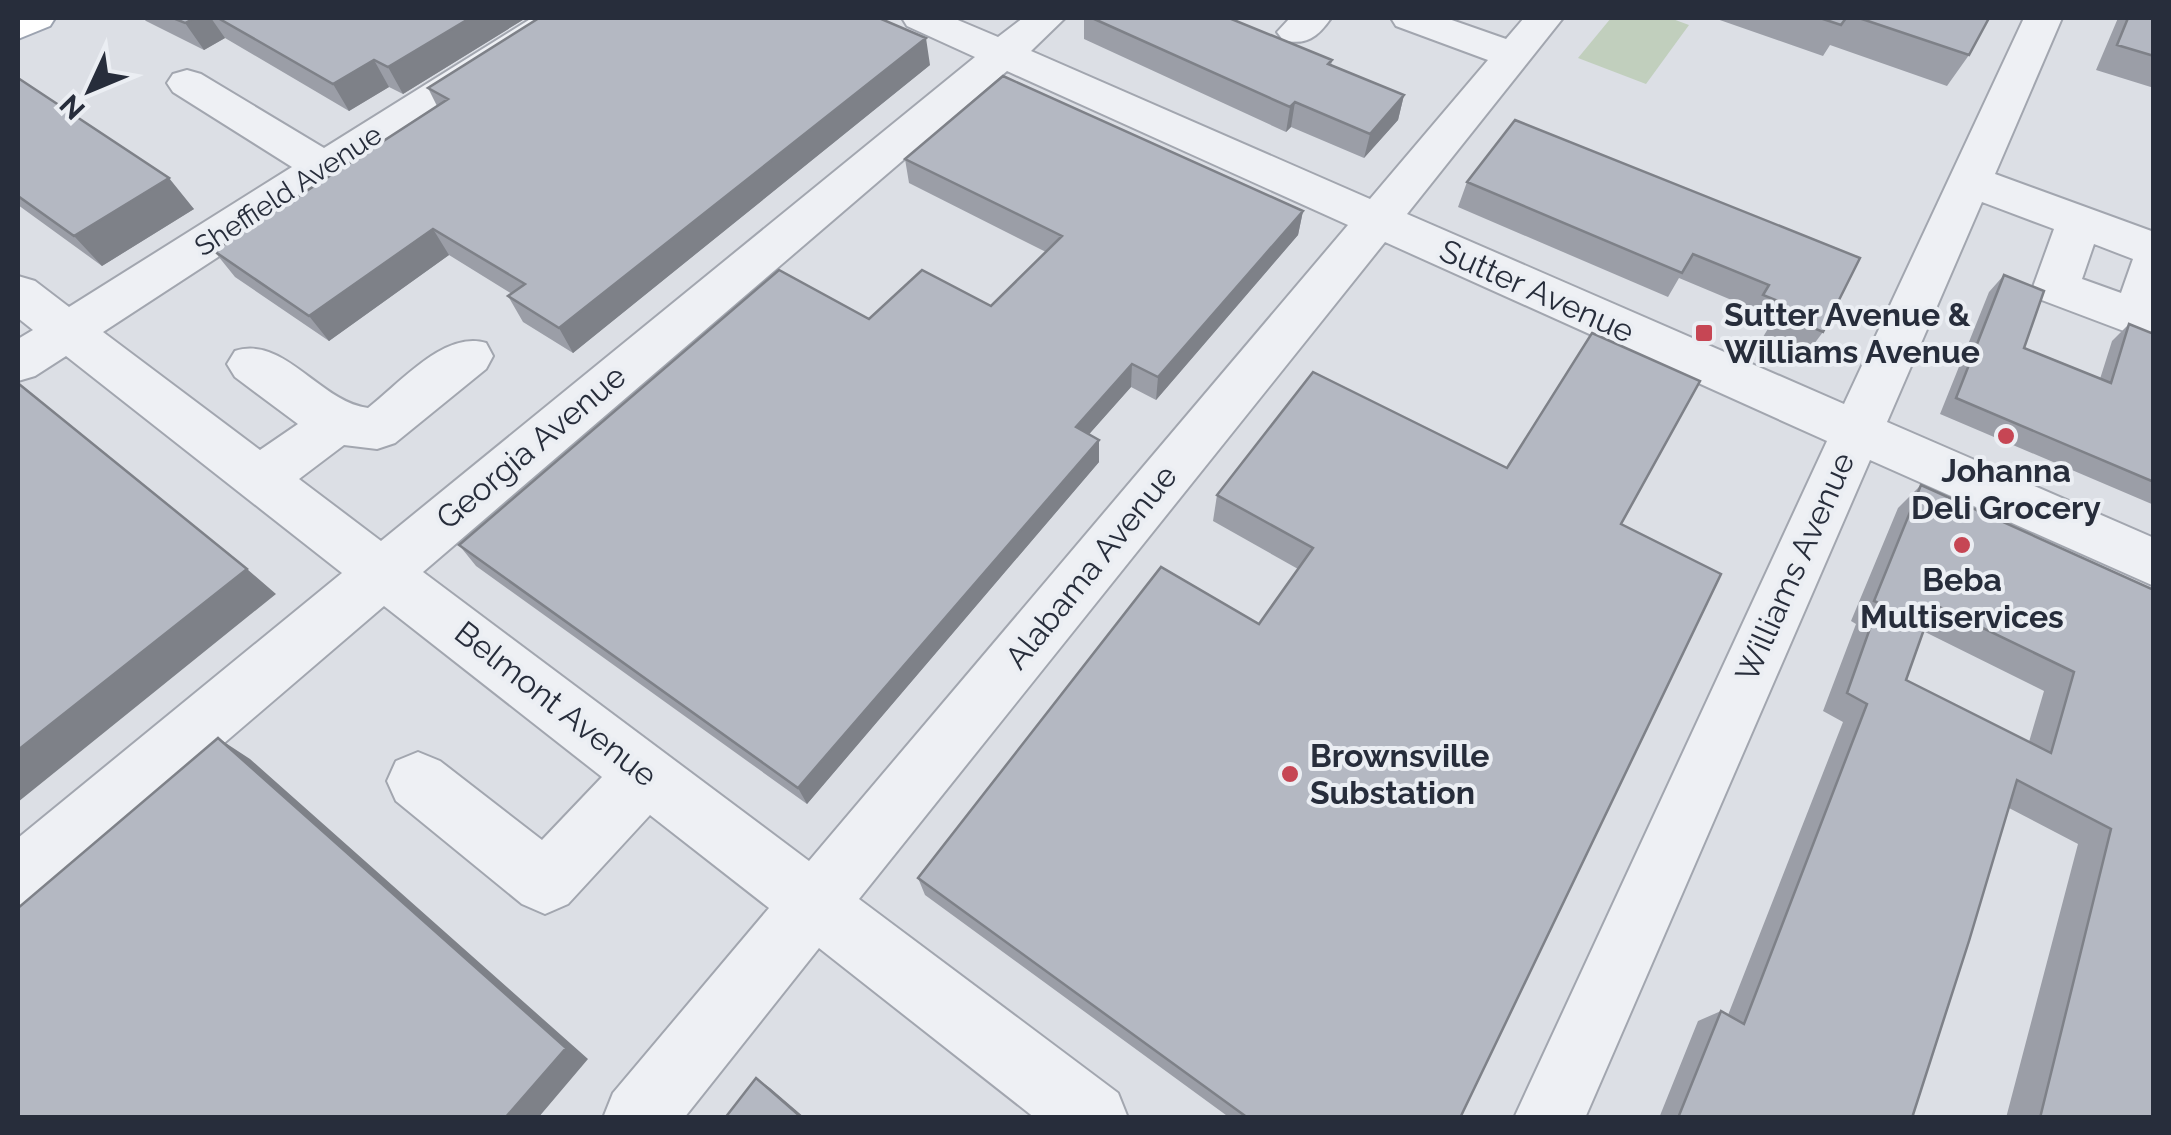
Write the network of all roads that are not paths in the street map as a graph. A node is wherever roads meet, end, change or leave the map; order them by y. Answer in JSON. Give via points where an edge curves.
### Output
{"nodes":[{"id":1,"x":36,"y":18,"type":"edge"},
{"id":2,"x":558,"y":18,"type":"edge"},
{"id":3,"x":921,"y":18,"type":"edge"},
{"id":4,"x":1046,"y":18,"type":"edge"},
{"id":5,"x":1410,"y":18,"type":"edge"},
{"id":6,"x":1544,"y":18,"type":"edge"},
{"id":7,"x":2043,"y":18,"type":"edge"},
{"id":8,"x":18,"y":27,"type":"edge"},
{"id":9,"x":1002,"y":54,"type":"junction"},
{"id":10,"x":1513,"y":55,"type":"junction"},
{"id":11,"x":187,"y":83,"type":"dead end"},
{"id":12,"x":324,"y":167,"type":"junction"},
{"id":13,"x":1969,"y":181,"type":"junction"},
{"id":14,"x":1376,"y":220,"type":"junction"},
{"id":15,"x":2079,"y":222,"type":"junction"},
{"id":16,"x":2154,"y":249,"type":"edge"},
{"id":17,"x":2154,"y":262,"type":"edge"},
{"id":18,"x":18,"y":293,"type":"edge"},
{"id":19,"x":70,"y":330,"type":"junction"},
{"id":20,"x":469,"y":356,"type":"dead end"},
{"id":21,"x":18,"y":363,"type":"edge"},
{"id":22,"x":252,"y":364,"type":"dead end"},
{"id":23,"x":335,"y":424,"type":"junction"},
{"id":24,"x":1856,"y":431,"type":"junction"},
{"id":25,"x":261,"y":478,"type":"junction"},
{"id":26,"x":2154,"y":564,"type":"edge"},
{"id":27,"x":384,"y":571,"type":"junction"},
{"id":28,"x":647,"y":774,"type":"junction"},
{"id":29,"x":418,"y":781,"type":"dead end"},
{"id":30,"x":18,"y":878,"type":"edge"},
{"id":31,"x":814,"y":903,"type":"junction"},
{"id":32,"x":638,"y":1118,"type":"edge"},
{"id":33,"x":1092,"y":1118,"type":"edge"},
{"id":34,"x":1549,"y":1118,"type":"edge"}],
"edges":[{"from":1,"to":8,"type":"main road"},
{"from":2,"to":12,"type":"street","name":"Sheffield Avenue"},
{"from":3,"to":9,"type":"street","name":"Sutter Avenue"},
{"from":4,"to":9,"type":"street","name":"Georgia Avenue"},
{"from":5,"to":10,"type":"street"},
{"from":6,"to":10,"type":"street","name":"Alabama Avenue"},
{"from":7,"to":13,"type":"street","name":"Williams Avenue"},
{"from":9,"to":14,"type":"street","name":"Sutter Avenue"},
{"from":9,"to":27,"type":"street","name":"Georgia Avenue"},
{"from":10,"to":14,"type":"street","name":"Alabama Avenue"},
{"from":11,"to":12,"type":"street"},
{"from":12,"to":19,"type":"street","name":"Sheffield Avenue"},
{"from":13,"to":15,"type":"street"},
{"from":13,"to":24,"type":"street","name":"Williams Avenue"},
{"from":14,"to":24,"type":"street","name":"Sutter Avenue"},
{"from":14,"to":31,"type":"street","name":"Alabama Avenue"},
{"from":15,"to":16,"type":"street"},
{"from":15,"to":17,"type":"street","via":[[2056,287],[2137,318]]},
{"from":18,"to":19,"type":"street","name":"Belmont Avenue"},
{"from":19,"to":21,"type":"street","name":"Sheffield Avenue"},
{"from":19,"to":25,"type":"street","name":"Belmont Avenue"},
{"from":20,"to":23,"type":"street","via":[[377,428]]},
{"from":22,"to":23,"type":"street"},
{"from":23,"to":25,"type":"street"},
{"from":24,"to":26,"type":"street","name":"Sutter Avenue"},
{"from":24,"to":34,"type":"street","name":"Williams Avenue"},
{"from":25,"to":27,"type":"street","name":"Belmont Avenue"},
{"from":27,"to":28,"type":"street","name":"Belmont Avenue"},
{"from":27,"to":30,"type":"street","name":"Georgia Avenue"},
{"from":28,"to":29,"type":"street","via":[[545,882]]},
{"from":28,"to":31,"type":"street","name":"Belmont Avenue"},
{"from":31,"to":32,"type":"street","name":"Alabama Avenue"},
{"from":31,"to":33,"type":"street","name":"Belmont Avenue"}]}
